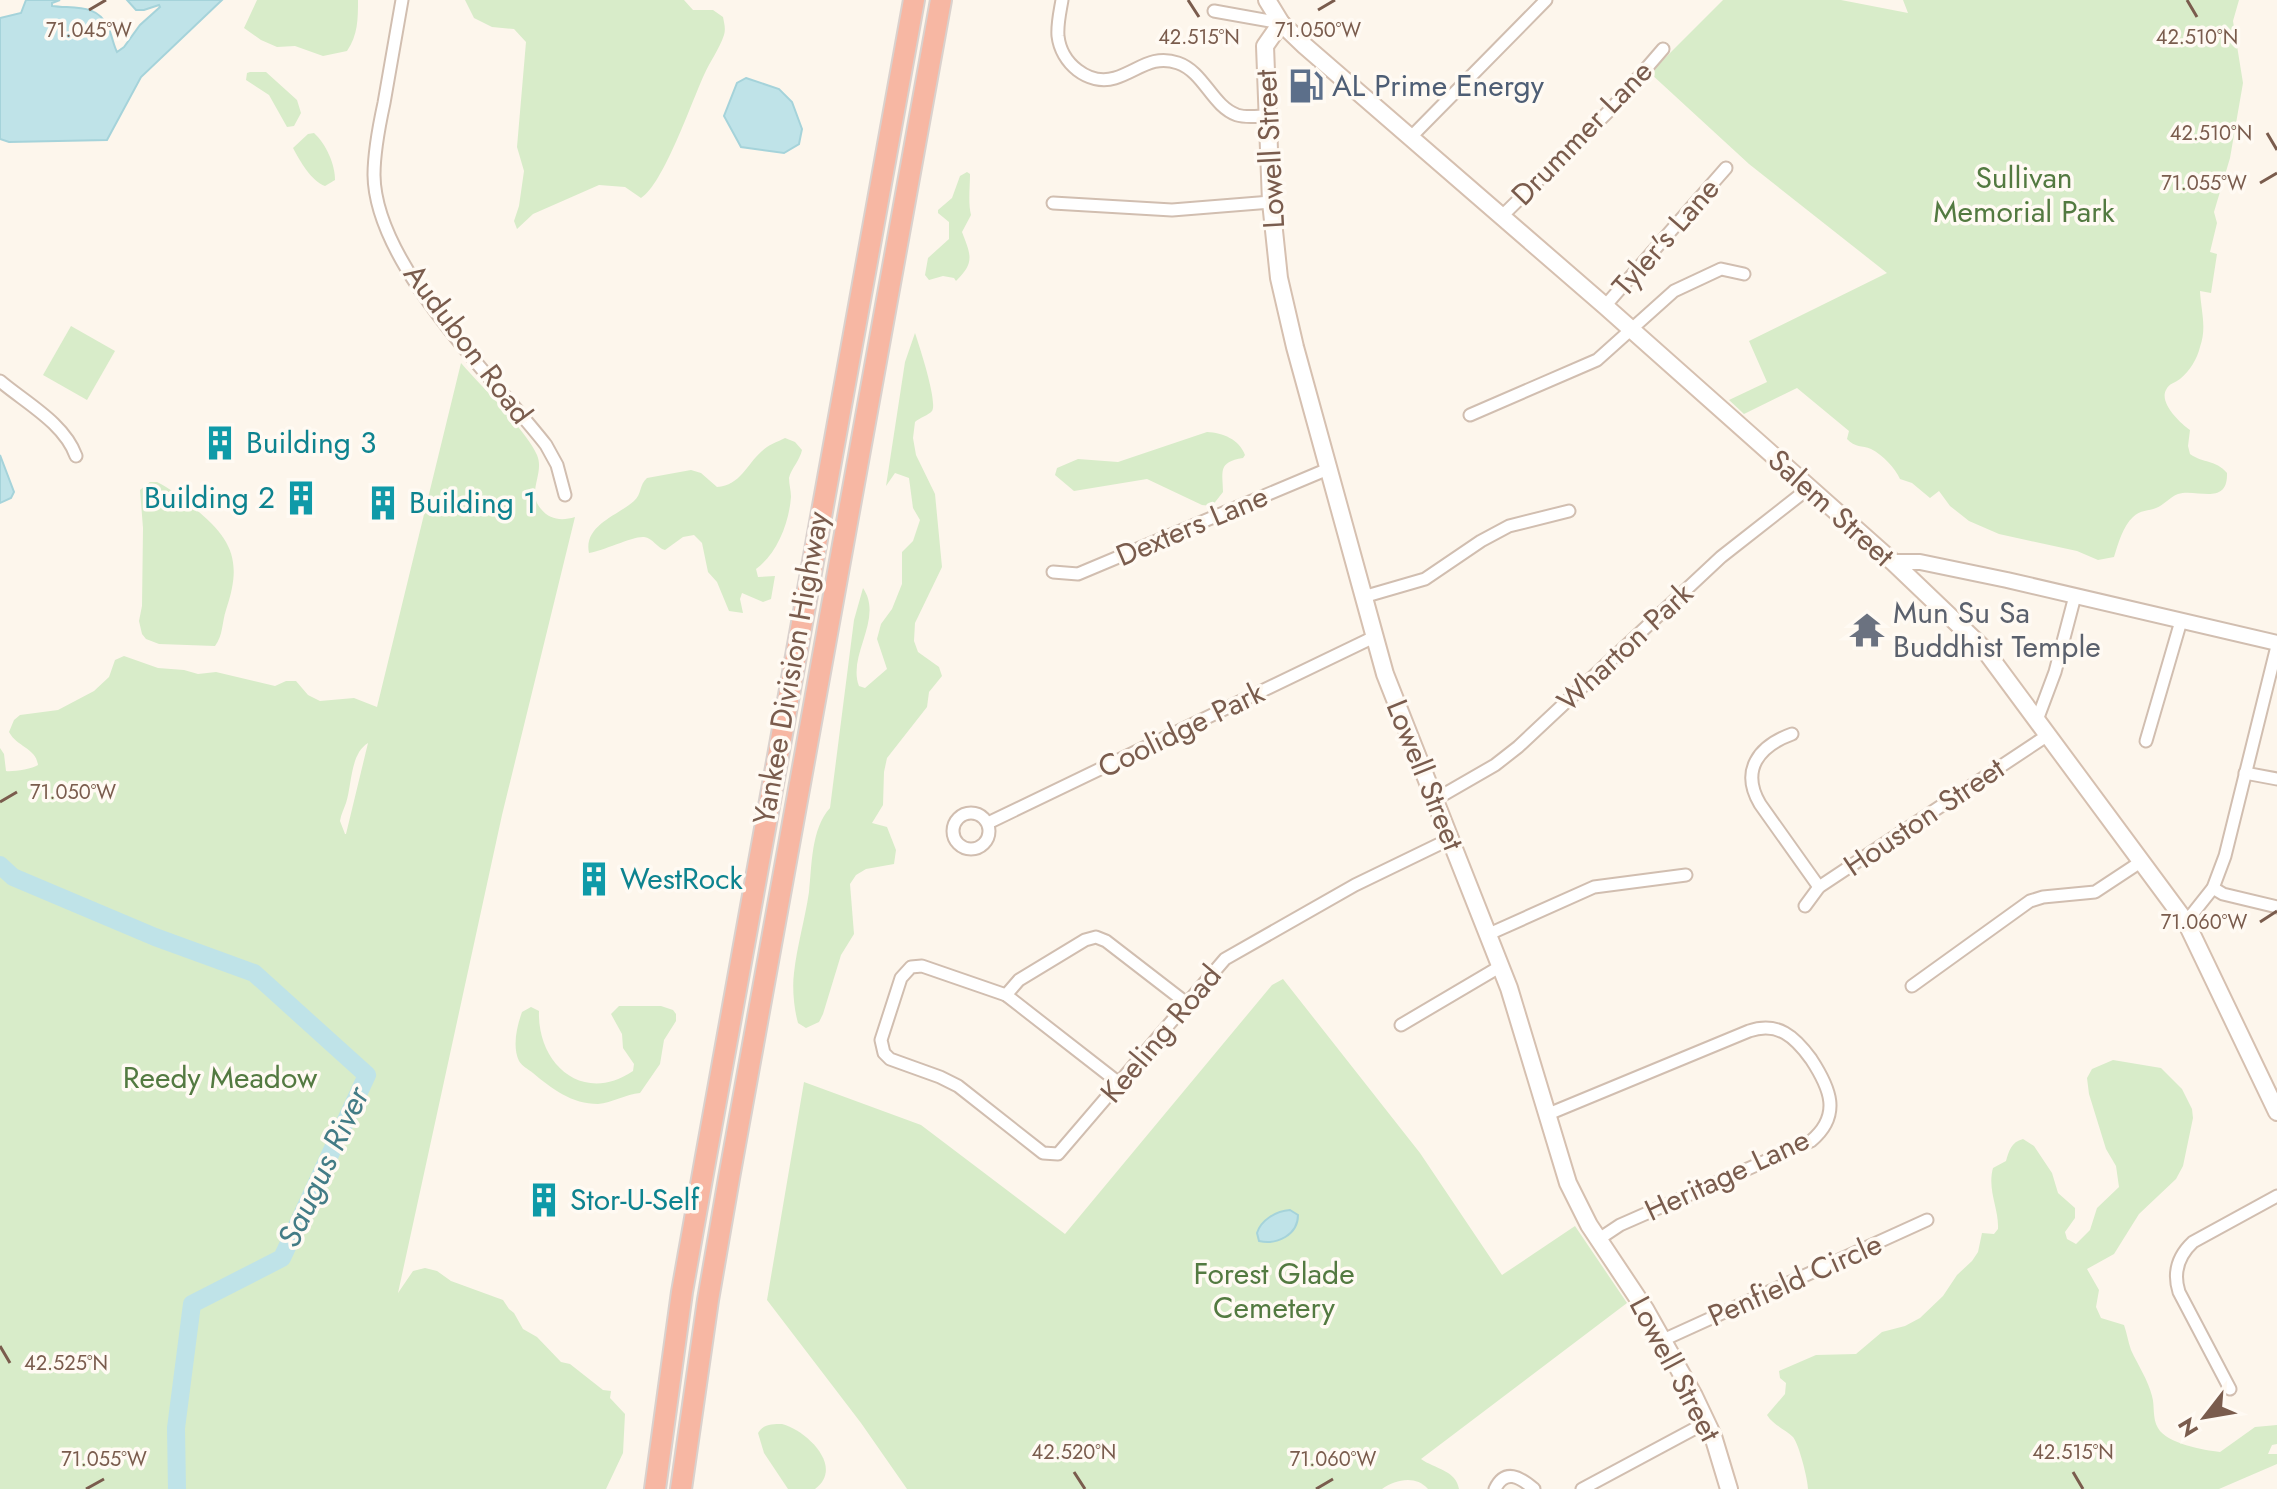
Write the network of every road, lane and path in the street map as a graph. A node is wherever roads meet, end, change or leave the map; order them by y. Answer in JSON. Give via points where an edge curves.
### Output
{"nodes":[{"id":1,"x":402,"y":0,"type":"edge"},
{"id":2,"x":914,"y":0,"type":"edge"},
{"id":3,"x":941,"y":0,"type":"edge"},
{"id":4,"x":1062,"y":0,"type":"edge"},
{"id":5,"x":1267,"y":0,"type":"edge"},
{"id":6,"x":1546,"y":0,"type":"edge"},
{"id":7,"x":1214,"y":11,"type":"dead end"},
{"id":8,"x":1281,"y":23,"type":"junction"},
{"id":9,"x":1663,"y":49,"type":"dead end"},
{"id":10,"x":1267,"y":116,"type":"junction"},
{"id":11,"x":1410,"y":138,"type":"junction"},
{"id":12,"x":1726,"y":168,"type":"dead end"},
{"id":13,"x":1271,"y":202,"type":"junction"},
{"id":14,"x":1053,"y":203,"type":"dead end"},
{"id":15,"x":1501,"y":217,"type":"junction"},
{"id":16,"x":1744,"y":274,"type":"dead end"},
{"id":17,"x":1605,"y":306,"type":"junction"},
{"id":18,"x":1631,"y":329,"type":"junction"},
{"id":19,"x":0,"y":381,"type":"edge"},
{"id":20,"x":1470,"y":415,"type":"dead end"},
{"id":21,"x":76,"y":456,"type":"dead end"},
{"id":22,"x":1328,"y":469,"type":"junction"},
{"id":23,"x":1809,"y":488,"type":"junction"},
{"id":24,"x":565,"y":495,"type":"dead end"},
{"id":25,"x":1569,"y":511,"type":"dead end"},
{"id":26,"x":1893,"y":562,"type":"junction"},
{"id":27,"x":1920,"y":562,"type":"junction"},
{"id":28,"x":1053,"y":572,"type":"dead end"},
{"id":29,"x":1921,"y":589,"type":"junction"},
{"id":30,"x":2075,"y":596,"type":"junction"},
{"id":31,"x":1363,"y":597,"type":"junction"},
{"id":32,"x":2181,"y":621,"type":"junction"},
{"id":33,"x":1374,"y":637,"type":"junction"},
{"id":34,"x":2277,"y":644,"type":"edge"},
{"id":35,"x":2037,"y":720,"type":"junction"},
{"id":36,"x":1792,"y":734,"type":"dead end"},
{"id":37,"x":2048,"y":735,"type":"junction"},
{"id":38,"x":2146,"y":741,"type":"dead end"},
{"id":39,"x":2245,"y":773,"type":"junction"},
{"id":40,"x":2277,"y":779,"type":"edge"},
{"id":41,"x":1436,"y":799,"type":"junction"},
{"id":42,"x":988,"y":823,"type":"dead end"},
{"id":43,"x":1452,"y":838,"type":"junction"},
{"id":44,"x":2142,"y":861,"type":"junction"},
{"id":45,"x":1686,"y":875,"type":"dead end"},
{"id":46,"x":1819,"y":887,"type":"junction"},
{"id":47,"x":2213,"y":888,"type":"junction"},
{"id":48,"x":1805,"y":906,"type":"dead end"},
{"id":49,"x":2277,"y":907,"type":"edge"},
{"id":50,"x":2186,"y":922,"type":"junction"},
{"id":51,"x":1489,"y":934,"type":"junction"},
{"id":52,"x":1501,"y":966,"type":"junction"},
{"id":53,"x":1912,"y":986,"type":"dead end"},
{"id":54,"x":1006,"y":995,"type":"junction"},
{"id":55,"x":1185,"y":1002,"type":"junction"},
{"id":56,"x":1401,"y":1025,"type":"dead end"},
{"id":57,"x":1119,"y":1083,"type":"junction"},
{"id":58,"x":2277,"y":1112,"type":"edge"},
{"id":59,"x":1546,"y":1115,"type":"junction"},
{"id":60,"x":2277,"y":1196,"type":"edge"},
{"id":61,"x":1927,"y":1220,"type":"dead end"},
{"id":62,"x":1599,"y":1239,"type":"junction"},
{"id":63,"x":1663,"y":1340,"type":"junction"},
{"id":64,"x":2230,"y":1389,"type":"dead end"},
{"id":65,"x":1707,"y":1422,"type":"junction"},
{"id":66,"x":655,"y":1489,"type":"edge"},
{"id":67,"x":681,"y":1489,"type":"edge"},
{"id":68,"x":1495,"y":1489,"type":"edge"},
{"id":69,"x":1534,"y":1489,"type":"edge"},
{"id":70,"x":1582,"y":1489,"type":"edge"},
{"id":71,"x":1729,"y":1489,"type":"edge"}],
"edges":[{"from":1,"to":24,"type":"street","name":"Audubon Road","via":[[377,142],[374,176],[380,211],[399,253],[445,325],[546,445]]},
{"from":2,"to":66,"type":"highway","name":"Yankee Division Highway","via":[[682,1292]]},
{"from":3,"to":67,"type":"highway","name":"Yankee Division Highway","via":[[729,1178]]},
{"from":4,"to":10,"type":"street","via":[[1059,41],[1066,59],[1083,74],[1112,79],[1145,63],[1167,60],[1195,73],[1232,112]]},
{"from":5,"to":8,"type":"main road","name":"Salem Street"},
{"from":6,"to":11,"type":"street"},
{"from":7,"to":8,"type":"street"},
{"from":8,"to":10,"type":"main road","name":"Lowell Street","via":[[1265,46]]},
{"from":8,"to":11,"type":"main road","name":"Salem Street"},
{"from":9,"to":15,"type":"street","name":"Drummer Lane","via":[[1612,108]]},
{"from":10,"to":13,"type":"main road","name":"Lowell Street"},
{"from":11,"to":15,"type":"main road","name":"Salem Street"},
{"from":12,"to":17,"type":"street","name":"Tyler's Lane"},
{"from":13,"to":14,"type":"street","via":[[1172,210]]},
{"from":13,"to":22,"type":"main road","name":"Lowell Street","via":[[1285,307]]},
{"from":15,"to":17,"type":"main road","name":"Salem Street"},
{"from":16,"to":18,"type":"street","via":[[1721,269],[1677,289]]},
{"from":17,"to":18,"type":"main road","name":"Salem Street"},
{"from":18,"to":20,"type":"street","via":[[1597,360]]},
{"from":18,"to":23,"type":"main road","name":"Salem Street"},
{"from":19,"to":21,"type":"street","via":[[60,430]]},
{"from":22,"to":28,"type":"street","name":"Dexters Lane","via":[[1078,574]]},
{"from":22,"to":31,"type":"main road","name":"Lowell Street"},
{"from":23,"to":26,"type":"main road","name":"Salem Street"},
{"from":23,"to":41,"type":"street","name":"Wharton Park","via":[[1708,568],[1518,747]]},
{"from":25,"to":31,"type":"street","via":[[1509,526],[1431,576]]},
{"from":26,"to":27,"type":"street"},
{"from":26,"to":29,"type":"main road","name":"Salem Street"},
{"from":27,"to":29,"type":"street"},
{"from":27,"to":30,"type":"street"},
{"from":29,"to":35,"type":"main road","name":"Salem Street","via":[[1984,649]]},
{"from":30,"to":32,"type":"street"},
{"from":30,"to":35,"type":"street"},
{"from":31,"to":33,"type":"main road","name":"Lowell Street"},
{"from":32,"to":34,"type":"street"},
{"from":32,"to":38,"type":"street"},
{"from":33,"to":41,"type":"main road","name":"Lowell Street"},
{"from":33,"to":42,"type":"street","name":"Coolidge Park"},
{"from":34,"to":39,"type":"street"},
{"from":35,"to":37,"type":"main road","name":"Salem Street"},
{"from":36,"to":46,"type":"street","via":[[1770,743],[1759,755],[1752,771],[1753,788]]},
{"from":37,"to":44,"type":"main road","name":"Salem Street"},
{"from":37,"to":46,"type":"street","name":"Houston Street"},
{"from":39,"to":40,"type":"street"},
{"from":39,"to":47,"type":"street"},
{"from":41,"to":43,"type":"main road","name":"Lowell Street"},
{"from":43,"to":51,"type":"main road","name":"Lowell Street"},
{"from":43,"to":55,"type":"street","name":"Keeling Road","via":[[1355,885],[1230,956]]},
{"from":44,"to":50,"type":"main road","name":"Salem Street"},
{"from":44,"to":53,"type":"street","via":[[2095,892],[2027,903]]},
{"from":45,"to":51,"type":"street","via":[[1594,887]]},
{"from":46,"to":48,"type":"street","name":"Houston Street"},
{"from":47,"to":49,"type":"street"},
{"from":47,"to":50,"type":"street"},
{"from":50,"to":58,"type":"main road","name":"Salem Street"},
{"from":51,"to":52,"type":"main road","name":"Lowell Street"},
{"from":52,"to":56,"type":"street"},
{"from":52,"to":59,"type":"main road","name":"Lowell Street"},
{"from":54,"to":55,"type":"street","via":[[1019,980],[1096,937]]},
{"from":54,"to":57,"type":"street"},
{"from":54,"to":57,"type":"street","name":"Keeling Road","via":[[911,967],[901,978],[881,1037],[883,1051],[890,1059],[958,1086],[1041,1152],[1053,1155]]},
{"from":55,"to":57,"type":"street","name":"Keeling Road"},
{"from":59,"to":62,"type":"main road","name":"Lowell Street","via":[[1568,1183]]},
{"from":59,"to":62,"type":"street","name":"Heritage Lane","via":[[1764,1027],[1795,1039],[1827,1085],[1829,1116],[1811,1141]]},
{"from":60,"to":64,"type":"street","via":[[2193,1242],[2178,1265],[2179,1292]]},
{"from":61,"to":63,"type":"street","name":"Penfield Circle"},
{"from":62,"to":63,"type":"main road","name":"Lowell Street"},
{"from":63,"to":65,"type":"main road","name":"Lowell Street"},
{"from":65,"to":70,"type":"street"},
{"from":65,"to":71,"type":"main road","name":"Lowell Street"},
{"from":68,"to":69,"type":"street","via":[[1503,1478],[1514,1475]]}]}
